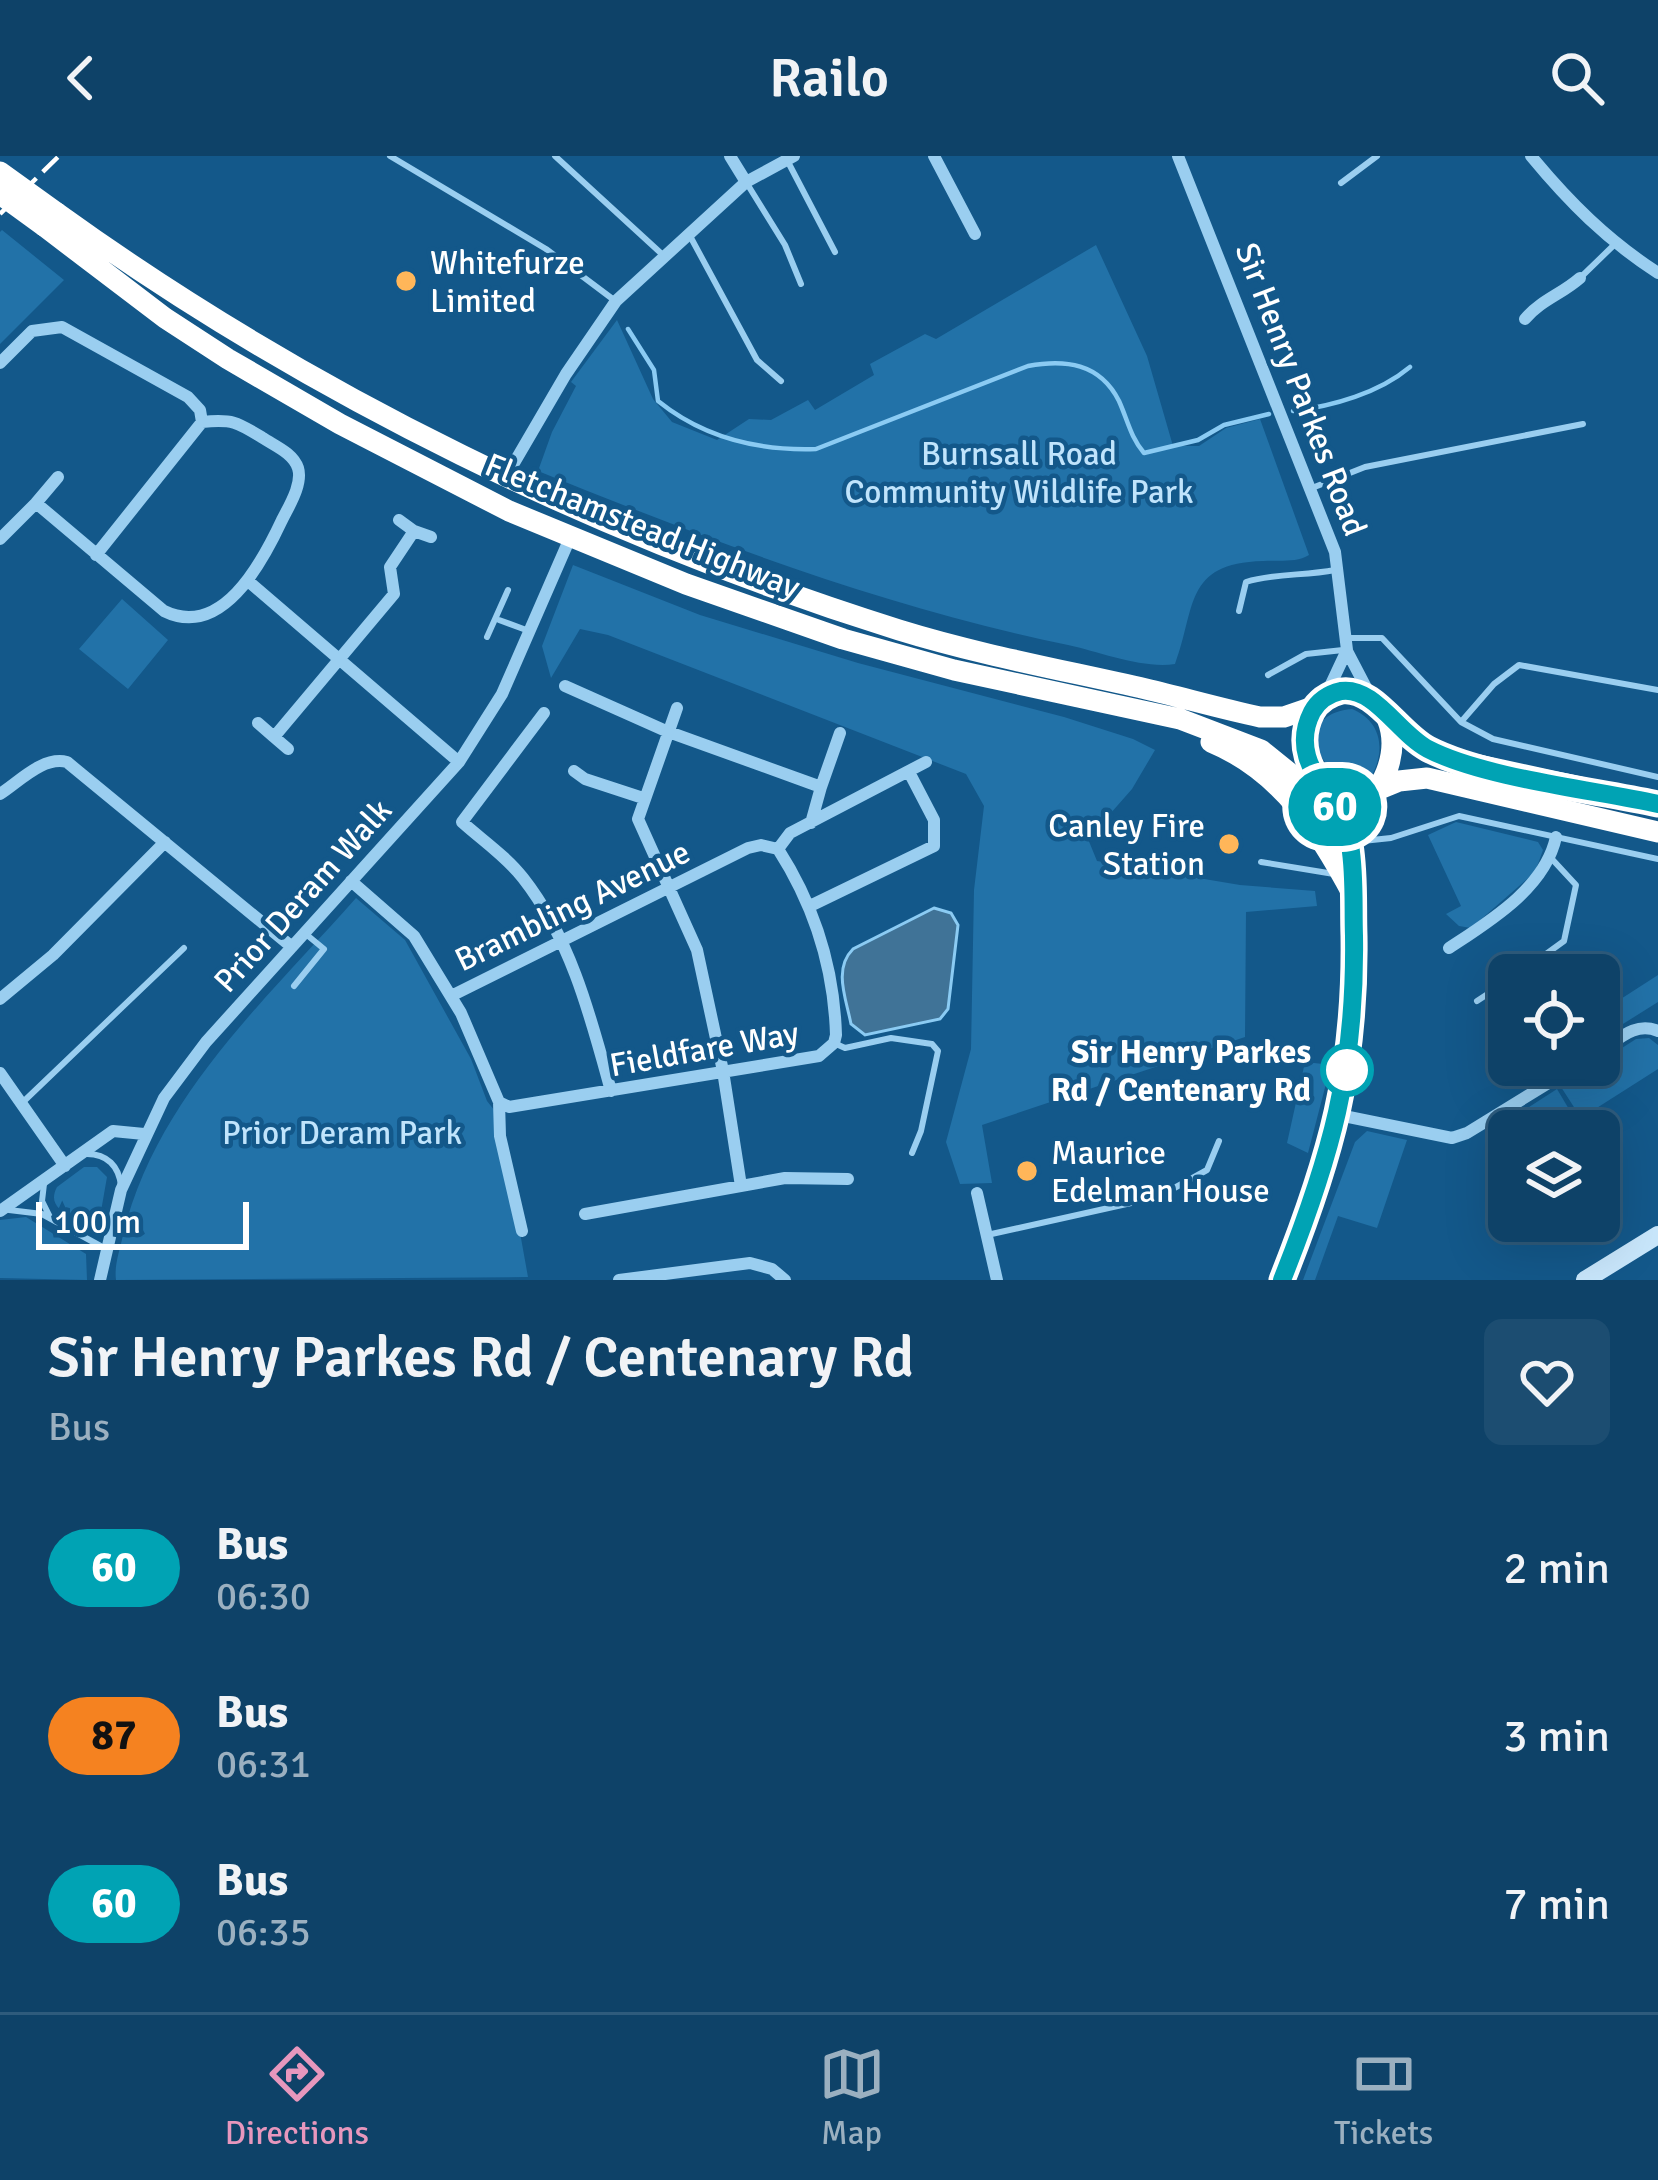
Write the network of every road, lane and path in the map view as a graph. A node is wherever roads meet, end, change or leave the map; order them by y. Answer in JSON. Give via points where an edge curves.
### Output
{"nodes":[{"id":1,"x":390,"y":156,"type":"edge"},
{"id":2,"x":555,"y":156,"type":"edge"},
{"id":3,"x":730,"y":156,"type":"edge"},
{"id":4,"x":934,"y":156,"type":"edge"},
{"id":5,"x":1178,"y":156,"type":"edge"},
{"id":6,"x":1377,"y":156,"type":"edge"},
{"id":7,"x":1531,"y":156,"type":"edge"},
{"id":8,"x":790,"y":158,"type":"edge"},
{"id":9,"x":0,"y":172,"type":"edge"},
{"id":10,"x":746,"y":182,"type":"junction"},
{"id":11,"x":1341,"y":183,"type":"dead end"},
{"id":12,"x":0,"y":194,"type":"edge"},
{"id":13,"x":50,"y":220,"type":"junction"},
{"id":14,"x":688,"y":233,"type":"junction"},
{"id":15,"x":975,"y":234,"type":"dead end"},
{"id":16,"x":1615,"y":244,"type":"junction"},
{"id":17,"x":835,"y":251,"type":"dead end"},
{"id":18,"x":664,"y":256,"type":"junction"},
{"id":19,"x":1658,"y":273,"type":"edge"},
{"id":20,"x":1580,"y":278,"type":"joint"},
{"id":21,"x":802,"y":284,"type":"dead end"},
{"id":22,"x":616,"y":301,"type":"junction"},
{"id":23,"x":1525,"y":319,"type":"dead end"},
{"id":24,"x":0,"y":363,"type":"edge"},
{"id":25,"x":781,"y":381,"type":"dead end"},
{"id":26,"x":202,"y":422,"type":"junction"},
{"id":27,"x":1583,"y":424,"type":"dead end"},
{"id":28,"x":507,"y":475,"type":"junction"},
{"id":29,"x":58,"y":477,"type":"dead end"},
{"id":30,"x":1311,"y":488,"type":"junction"},
{"id":31,"x":36,"y":503,"type":"junction"},
{"id":32,"x":399,"y":520,"type":"dead end"},
{"id":33,"x":415,"y":531,"type":"junction"},
{"id":34,"x":431,"y":537,"type":"dead end"},
{"id":35,"x":570,"y":538,"type":"junction"},
{"id":36,"x":0,"y":539,"type":"edge"},
{"id":37,"x":95,"y":555,"type":"junction"},
{"id":38,"x":1338,"y":569,"type":"junction"},
{"id":39,"x":248,"y":581,"type":"junction"},
{"id":40,"x":508,"y":590,"type":"dead end"},
{"id":41,"x":1238,"y":610,"type":"dead end"},
{"id":42,"x":497,"y":620,"type":"junction"},
{"id":43,"x":529,"y":631,"type":"junction"},
{"id":44,"x":487,"y":637,"type":"dead end"},
{"id":45,"x":1347,"y":644,"type":"junction"},
{"id":46,"x":338,"y":660,"type":"junction"},
{"id":47,"x":1268,"y":675,"type":"dead end"},
{"id":48,"x":565,"y":686,"type":"dead end"},
{"id":49,"x":1658,"y":690,"type":"edge"},
{"id":50,"x":1103,"y":702,"type":"junction"},
{"id":51,"x":1320,"y":702,"type":"junction"},
{"id":52,"x":1377,"y":706,"type":"junction"},
{"id":53,"x":611,"y":707,"type":"junction"},
{"id":54,"x":677,"y":708,"type":"dead end"},
{"id":55,"x":541,"y":720,"type":"dead end"},
{"id":56,"x":1461,"y":722,"type":"junction"},
{"id":57,"x":258,"y":723,"type":"dead end"},
{"id":58,"x":599,"y":723,"type":"dead end"},
{"id":59,"x":666,"y":731,"type":"junction"},
{"id":60,"x":841,"y":734,"type":"dead end"},
{"id":61,"x":274,"y":736,"type":"junction"},
{"id":62,"x":288,"y":749,"type":"dead end"},
{"id":63,"x":458,"y":762,"type":"junction"},
{"id":64,"x":926,"y":762,"type":"dead end"},
{"id":65,"x":574,"y":771,"type":"dead end"},
{"id":66,"x":909,"y":772,"type":"junction"},
{"id":67,"x":1658,"y":776,"type":"edge"},
{"id":68,"x":821,"y":787,"type":"junction"},
{"id":69,"x":1322,"y":791,"type":"junction"},
{"id":70,"x":0,"y":794,"type":"edge"},
{"id":71,"x":1369,"y":795,"type":"junction"},
{"id":72,"x":643,"y":798,"type":"junction"},
{"id":73,"x":1658,"y":804,"type":"edge"},
{"id":74,"x":811,"y":823,"type":"junction"},
{"id":75,"x":1658,"y":832,"type":"edge"},
{"id":76,"x":1556,"y":837,"type":"junction"},
{"id":77,"x":1349,"y":841,"type":"junction"},
{"id":78,"x":165,"y":842,"type":"junction"},
{"id":79,"x":778,"y":849,"type":"junction"},
{"id":80,"x":1551,"y":858,"type":"junction"},
{"id":81,"x":1658,"y":859,"type":"edge"},
{"id":82,"x":1261,"y":862,"type":"dead end"},
{"id":83,"x":351,"y":881,"type":"junction"},
{"id":84,"x":1349,"y":881,"type":"junction"},
{"id":85,"x":670,"y":888,"type":"junction"},
{"id":86,"x":810,"y":906,"type":"junction"},
{"id":87,"x":304,"y":933,"type":"junction"},
{"id":88,"x":562,"y":940,"type":"junction"},
{"id":89,"x":292,"y":946,"type":"junction"},
{"id":90,"x":184,"y":947,"type":"dead end"},
{"id":91,"x":1449,"y":948,"type":"dead end"},
{"id":92,"x":1546,"y":954,"type":"edge"},
{"id":93,"x":294,"y":986,"type":"dead end"},
{"id":94,"x":1488,"y":994,"type":"edge"},
{"id":95,"x":451,"y":996,"type":"junction"},
{"id":96,"x":0,"y":999,"type":"edge"},
{"id":97,"x":1477,"y":1001,"type":"dead end"},
{"id":98,"x":1658,"y":1031,"type":"edge"},
{"id":99,"x":1620,"y":1038,"type":"edge"},
{"id":100,"x":834,"y":1043,"type":"junction"},
{"id":101,"x":723,"y":1071,"type":"junction"},
{"id":102,"x":0,"y":1073,"type":"edge"},
{"id":103,"x":1544,"y":1086,"type":"edge"},
{"id":104,"x":611,"y":1091,"type":"junction"},
{"id":105,"x":499,"y":1102,"type":"junction"},
{"id":106,"x":21,"y":1104,"type":"junction"},
{"id":107,"x":1339,"y":1115,"type":"junction"},
{"id":108,"x":144,"y":1134,"type":"junction"},
{"id":109,"x":1220,"y":1141,"type":"dead end"},
{"id":110,"x":911,"y":1153,"type":"dead end"},
{"id":111,"x":71,"y":1162,"type":"junction"},
{"id":112,"x":50,"y":1177,"type":"junction"},
{"id":113,"x":848,"y":1180,"type":"dead end"},
{"id":114,"x":741,"y":1186,"type":"junction"},
{"id":115,"x":121,"y":1190,"type":"junction"},
{"id":116,"x":977,"y":1193,"type":"dead end"},
{"id":117,"x":0,"y":1211,"type":"edge"},
{"id":118,"x":585,"y":1214,"type":"dead end"},
{"id":119,"x":53,"y":1220,"type":"junction"},
{"id":120,"x":522,"y":1231,"type":"dead end"},
{"id":121,"x":987,"y":1235,"type":"junction"},
{"id":122,"x":1658,"y":1235,"type":"edge"},
{"id":123,"x":106,"y":1249,"type":"junction"},
{"id":124,"x":1658,"y":1249,"type":"edge"},
{"id":125,"x":101,"y":1275,"type":"edge"},
{"id":126,"x":619,"y":1280,"type":"edge"},
{"id":127,"x":784,"y":1280,"type":"edge"},
{"id":128,"x":997,"y":1280,"type":"edge"},
{"id":129,"x":1282,"y":1280,"type":"edge"},
{"id":130,"x":1585,"y":1280,"type":"edge"},
{"id":131,"x":1607,"y":1280,"type":"edge"}],
"edges":[{"from":1,"to":22,"type":"lane"},
{"from":2,"to":18,"type":"lane"},
{"from":3,"to":10,"type":"street"},
{"from":4,"to":15,"type":"street"},
{"from":5,"to":30,"type":"street","name":"Sir Henry Parkes Road"},
{"from":6,"to":11,"type":"lane"},
{"from":7,"to":16,"type":"street"},
{"from":8,"to":10,"type":"street"},
{"from":8,"to":17,"type":"lane"},
{"from":9,"to":13,"type":"highway","name":"Fletchamstead Highway","bridge":true},
{"from":10,"to":14,"type":"street"},
{"from":10,"to":21,"type":"lane"},
{"from":12,"to":13,"type":"highway","name":"Fletchamstead Highway","bridge":true},
{"from":13,"to":28,"type":"highway","name":"Fletchamstead Highway","via":[[238,335]]},
{"from":13,"to":35,"type":"highway","name":"Fletchamstead Highway","via":[[165,318],[227,359],[449,482]]},
{"from":14,"to":18,"type":"street"},
{"from":14,"to":25,"type":"lane","via":[[757,360]]},
{"from":16,"to":19,"type":"street"},
{"from":16,"to":20,"type":"lane"},
{"from":18,"to":22,"type":"street"},
{"from":20,"to":23,"type":"street"},
{"from":22,"to":28,"type":"street"},
{"from":24,"to":26,"type":"street","via":[[32,331],[62,327],[188,397]]},
{"from":26,"to":37,"type":"street"},
{"from":26,"to":39,"type":"street","via":[[233,419],[292,457],[299,473]]},
{"from":27,"to":30,"type":"lane","via":[[1365,467]]},
{"from":28,"to":51,"type":"highway","name":"Fletchamstead Highway","via":[[700,559],[900,631],[1260,717]]},
{"from":29,"to":31,"type":"street"},
{"from":30,"to":38,"type":"street","name":"Sir Henry Parkes Road"},
{"from":31,"to":36,"type":"street"},
{"from":31,"to":37,"type":"street"},
{"from":32,"to":33,"type":"street"},
{"from":33,"to":34,"type":"street"},
{"from":33,"to":46,"type":"street","via":[[389,567],[394,594]]},
{"from":35,"to":43,"type":"street","name":"Prior Deram Walk"},
{"from":35,"to":50,"type":"highway","name":"Fletchamstead Highway","via":[[844,639]]},
{"from":37,"to":39,"type":"street","via":[[183,621],[208,614]]},
{"from":38,"to":41,"type":"lane","via":[[1246,582]]},
{"from":38,"to":45,"type":"street","name":"Sir Henry Parkes Road"},
{"from":39,"to":46,"type":"street"},
{"from":40,"to":42,"type":"lane"},
{"from":42,"to":43,"type":"lane"},
{"from":42,"to":44,"type":"lane"},
{"from":43,"to":63,"type":"street","name":"Prior Deram Walk","via":[[502,694]]},
{"from":45,"to":47,"type":"lane"},
{"from":45,"to":51,"type":"street"},
{"from":45,"to":52,"type":"street","name":"Sir Henry Parkes Road"},
{"from":45,"to":56,"type":"lane","via":[[1382,638]]},
{"from":46,"to":61,"type":"street"},
{"from":46,"to":63,"type":"street"},
{"from":48,"to":53,"type":"street"},
{"from":49,"to":56,"type":"lane","via":[[1519,664]]},
{"from":50,"to":69,"type":"highway","name":"Fletchamstead Highway","via":[[1229,736]]},
{"from":50,"to":84,"type":"highway","via":[[1219,745],[1267,776],[1307,817]]},
{"from":51,"to":52,"type":"highway","via":[[1351,691]]},
{"from":51,"to":69,"type":"highway","via":[[1304,747]]},
{"from":52,"to":71,"type":"highway","via":[[1391,754],[1385,778]]},
{"from":52,"to":73,"type":"highway","via":[[1426,748],[1456,760]]},
{"from":53,"to":58,"type":"street"},
{"from":53,"to":59,"type":"street"},
{"from":54,"to":59,"type":"street"},
{"from":55,"to":88,"type":"street","via":[[462,822],[522,877]]},
{"from":56,"to":67,"type":"lane","via":[[1493,740]]},
{"from":57,"to":61,"type":"street"},
{"from":59,"to":68,"type":"street"},
{"from":59,"to":72,"type":"street"},
{"from":60,"to":68,"type":"street"},
{"from":61,"to":62,"type":"street"},
{"from":63,"to":83,"type":"street","name":"Prior Deram Walk"},
{"from":64,"to":66,"type":"street"},
{"from":65,"to":72,"type":"street"},
{"from":66,"to":74,"type":"street"},
{"from":66,"to":86,"type":"street","via":[[934,820],[934,846]]},
{"from":68,"to":74,"type":"street"},
{"from":69,"to":71,"type":"highway","via":[[1344,802]]},
{"from":69,"to":77,"type":"street"},
{"from":70,"to":78,"type":"street","via":[[44,764],[68,761]]},
{"from":71,"to":75,"type":"highway","via":[[1427,778]]},
{"from":71,"to":77,"type":"street"},
{"from":72,"to":85,"type":"street","via":[[638,819]]},
{"from":74,"to":79,"type":"street"},
{"from":76,"to":77,"type":"lane","via":[[1459,816],[1391,838]]},
{"from":76,"to":80,"type":"street"},
{"from":76,"to":81,"type":"lane"},
{"from":77,"to":84,"type":"street"},
{"from":78,"to":89,"type":"street"},
{"from":78,"to":96,"type":"street"},
{"from":79,"to":85,"type":"street","name":"Brambling Avenue","via":[[748,848]]},
{"from":79,"to":86,"type":"street","name":"Fieldfare Way"},
{"from":80,"to":91,"type":"street","via":[[1492,920]]},
{"from":80,"to":92,"type":"lane","via":[[1576,884],[1564,941]]},
{"from":82,"to":84,"type":"lane"},
{"from":83,"to":87,"type":"street","name":"Prior Deram Walk"},
{"from":83,"to":95,"type":"street","via":[[414,936]]},
{"from":84,"to":107,"type":"street","via":[[1355,1000]]},
{"from":85,"to":88,"type":"street","name":"Brambling Avenue"},
{"from":85,"to":101,"type":"street","via":[[697,950]]},
{"from":86,"to":100,"type":"street","name":"Fieldfare Way","via":[[822,937]]},
{"from":87,"to":89,"type":"street","name":"Prior Deram Walk"},
{"from":87,"to":93,"type":"lane","via":[[324,949]]},
{"from":88,"to":95,"type":"street","name":"Brambling Avenue"},
{"from":88,"to":104,"type":"street"},
{"from":89,"to":108,"type":"street","name":"Prior Deram Walk","via":[[193,1058]]},
{"from":90,"to":106,"type":"lane"},
{"from":94,"to":97,"type":"lane"},
{"from":95,"to":105,"type":"street"},
{"from":98,"to":99,"type":"street","via":[[1634,1028]]},
{"from":100,"to":101,"type":"street","name":"Fieldfare Way","via":[[819,1056]]},
{"from":100,"to":110,"type":"lane","via":[[891,1039],[938,1051]]},
{"from":101,"to":104,"type":"street","name":"Fieldfare Way"},
{"from":101,"to":114,"type":"street"},
{"from":102,"to":106,"type":"street"},
{"from":103,"to":107,"type":"street","via":[[1452,1138]]},
{"from":104,"to":105,"type":"street","name":"Fieldfare Way","via":[[541,1104]]},
{"from":105,"to":120,"type":"street"},
{"from":106,"to":111,"type":"street"},
{"from":107,"to":129,"type":"street"},
{"from":108,"to":111,"type":"street","via":[[118,1130]]},
{"from":108,"to":115,"type":"street","name":"Prior Deram Walk"},
{"from":109,"to":121,"type":"lane","via":[[1207,1170],[1158,1197]]},
{"from":111,"to":112,"type":"street"},
{"from":111,"to":115,"type":"lane","via":[[91,1154],[109,1160]]},
{"from":112,"to":117,"type":"street"},
{"from":112,"to":119,"type":"lane","via":[[41,1196]]},
{"from":113,"to":114,"type":"street"},
{"from":114,"to":118,"type":"street"},
{"from":115,"to":123,"type":"street"},
{"from":116,"to":121,"type":"street"},
{"from":117,"to":119,"type":"lane","via":[[30,1210]]},
{"from":119,"to":123,"type":"lane"},
{"from":121,"to":128,"type":"street"},
{"from":122,"to":130,"type":"street"},
{"from":123,"to":125,"type":"street"},
{"from":124,"to":131,"type":"street"},
{"from":126,"to":127,"type":"street","via":[[742,1263],[761,1264]]}]}
